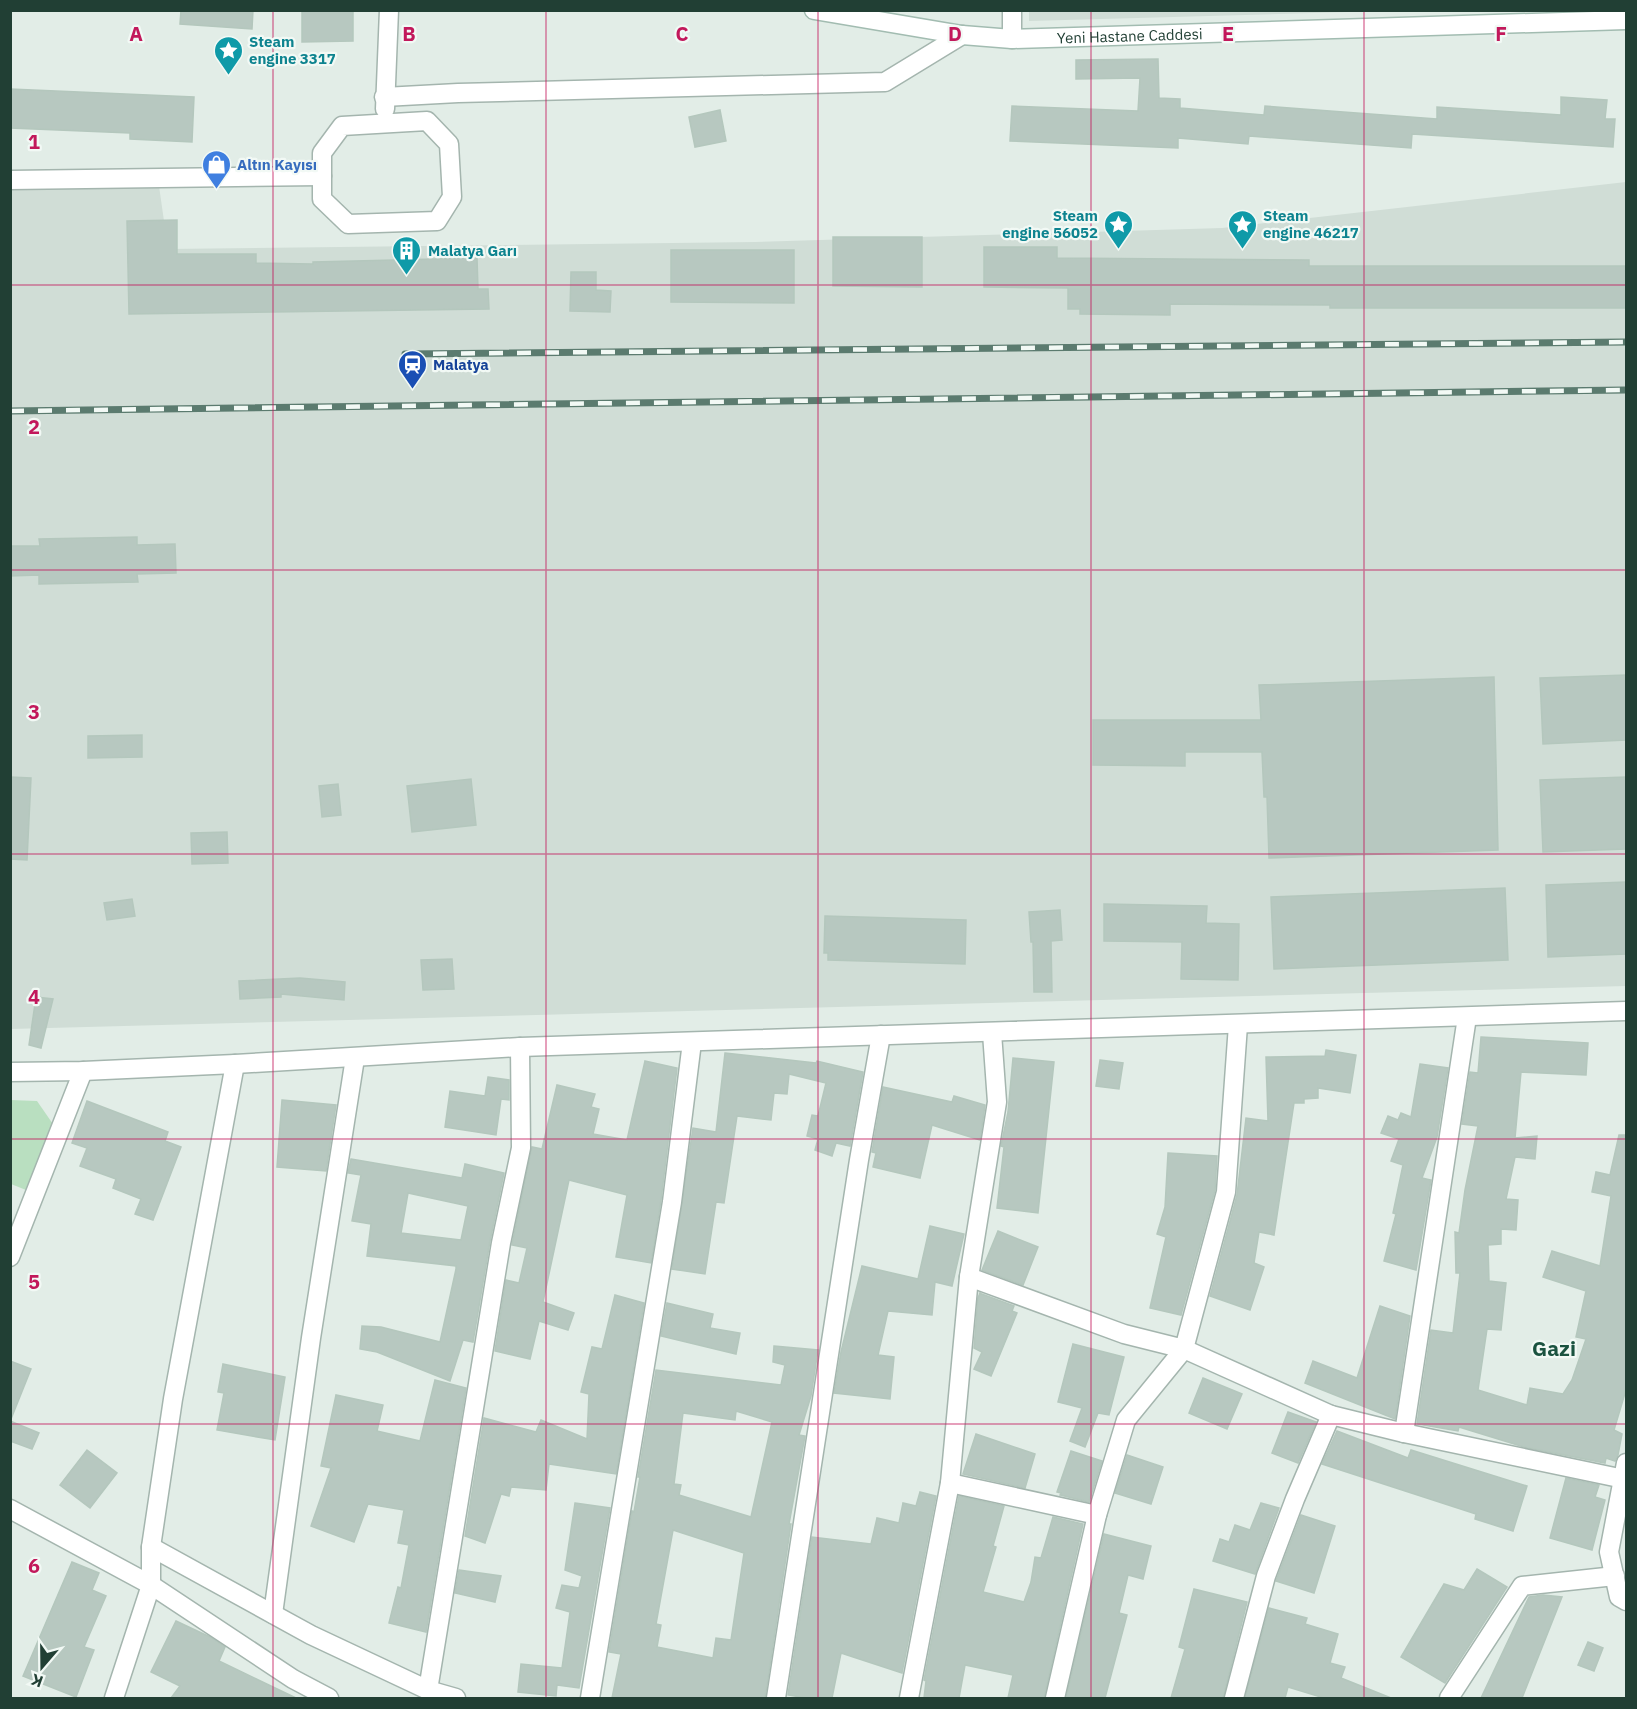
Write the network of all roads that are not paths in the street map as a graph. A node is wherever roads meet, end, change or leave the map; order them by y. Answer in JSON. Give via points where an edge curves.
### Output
{"nodes":[{"id":1,"x":389,"y":10,"type":"edge"},
{"id":2,"x":814,"y":10,"type":"edge"},
{"id":3,"x":1012,"y":10,"type":"edge"},
{"id":4,"x":1626,"y":20,"type":"edge"},
{"id":5,"x":962,"y":35,"type":"junction"},
{"id":6,"x":1012,"y":39,"type":"junction"},
{"id":7,"x":384,"y":97,"type":"junction"},
{"id":8,"x":386,"y":123,"type":"junction"},
{"id":9,"x":322,"y":176,"type":"junction"},
{"id":10,"x":10,"y":180,"type":"edge"},
{"id":11,"x":1626,"y":1011,"type":"edge"},
{"id":12,"x":1467,"y":1017,"type":"junction"},
{"id":13,"x":1238,"y":1025,"type":"junction"},
{"id":14,"x":992,"y":1033,"type":"junction"},
{"id":15,"x":881,"y":1035,"type":"junction"},
{"id":16,"x":692,"y":1042,"type":"junction"},
{"id":17,"x":520,"y":1047,"type":"junction"},
{"id":18,"x":355,"y":1058,"type":"junction"},
{"id":19,"x":235,"y":1064,"type":"junction"},
{"id":20,"x":83,"y":1071,"type":"junction"},
{"id":21,"x":10,"y":1072,"type":"edge"},
{"id":22,"x":17,"y":1224,"type":"edge"},
{"id":23,"x":10,"y":1257,"type":"edge"},
{"id":24,"x":969,"y":1277,"type":"junction"},
{"id":25,"x":1184,"y":1349,"type":"junction"},
{"id":26,"x":1331,"y":1415,"type":"junction"},
{"id":27,"x":1404,"y":1433,"type":"junction"},
{"id":28,"x":1625,"y":1471,"type":"edge"},
{"id":29,"x":950,"y":1483,"type":"junction"},
{"id":30,"x":10,"y":1509,"type":"edge"},
{"id":31,"x":1097,"y":1515,"type":"junction"},
{"id":32,"x":152,"y":1547,"type":"junction"},
{"id":33,"x":1614,"y":1576,"type":"junction"},
{"id":34,"x":151,"y":1585,"type":"junction"},
{"id":35,"x":1626,"y":1601,"type":"edge"},
{"id":36,"x":273,"y":1614,"type":"junction"},
{"id":37,"x":428,"y":1690,"type":"junction"},
{"id":38,"x":114,"y":1698,"type":"edge"},
{"id":39,"x":329,"y":1698,"type":"edge"},
{"id":40,"x":456,"y":1698,"type":"edge"},
{"id":41,"x":590,"y":1698,"type":"edge"},
{"id":42,"x":776,"y":1698,"type":"edge"},
{"id":43,"x":909,"y":1698,"type":"edge"},
{"id":44,"x":1055,"y":1698,"type":"edge"},
{"id":45,"x":1234,"y":1698,"type":"edge"},
{"id":46,"x":1449,"y":1698,"type":"edge"}],
"edges":[{"from":1,"to":7,"type":"street"},
{"from":2,"to":5,"type":"street","name":"Yeni Hastane Caddesi"},
{"from":3,"to":6,"type":"street"},
{"from":4,"to":6,"type":"street","name":"Yeni Hastane Caddesi"},
{"from":5,"to":6,"type":"street","name":"Yeni Hastane Caddesi"},
{"from":5,"to":7,"type":"street","via":[[885,82]]},
{"from":7,"to":8,"type":"street"},
{"from":8,"to":9,"type":"street","via":[[342,126],[322,153]]},
{"from":8,"to":9,"type":"street","via":[[427,121],[449,144],[452,197],[437,221],[348,224],[322,199]]},
{"from":9,"to":10,"type":"street"},
{"from":11,"to":12,"type":"street"},
{"from":12,"to":13,"type":"street"},
{"from":12,"to":27,"type":"street"},
{"from":13,"to":14,"type":"street"},
{"from":13,"to":25,"type":"street","via":[[1226,1192]]},
{"from":14,"to":15,"type":"street"},
{"from":14,"to":24,"type":"street","via":[[997,1102]]},
{"from":15,"to":16,"type":"street"},
{"from":15,"to":42,"type":"street"},
{"from":16,"to":17,"type":"street"},
{"from":16,"to":41,"type":"street","via":[[672,1202]]},
{"from":17,"to":18,"type":"street"},
{"from":17,"to":37,"type":"street","via":[[521,1148],[501,1243]]},
{"from":18,"to":19,"type":"street"},
{"from":18,"to":36,"type":"street"},
{"from":19,"to":20,"type":"street"},
{"from":19,"to":32,"type":"street","via":[[173,1398]]},
{"from":20,"to":21,"type":"street"},
{"from":20,"to":22,"type":"street"},
{"from":22,"to":23,"type":"street"},
{"from":24,"to":25,"type":"street","via":[[1124,1334]]},
{"from":24,"to":29,"type":"street"},
{"from":25,"to":26,"type":"street"},
{"from":25,"to":31,"type":"street","via":[[1126,1420]]},
{"from":26,"to":27,"type":"street"},
{"from":26,"to":45,"type":"street","via":[[1266,1576]]},
{"from":27,"to":28,"type":"street"},
{"from":28,"to":33,"type":"street","via":[[1609,1552]]},
{"from":29,"to":31,"type":"street"},
{"from":29,"to":43,"type":"street"},
{"from":30,"to":34,"type":"street"},
{"from":31,"to":44,"type":"street"},
{"from":32,"to":34,"type":"street"},
{"from":32,"to":36,"type":"street"},
{"from":33,"to":35,"type":"street","via":[[1619,1597]]},
{"from":33,"to":46,"type":"street","via":[[1522,1586]]},
{"from":34,"to":38,"type":"street"},
{"from":34,"to":39,"type":"street","via":[[293,1679]]},
{"from":36,"to":37,"type":"street"},
{"from":37,"to":40,"type":"street"}]}
